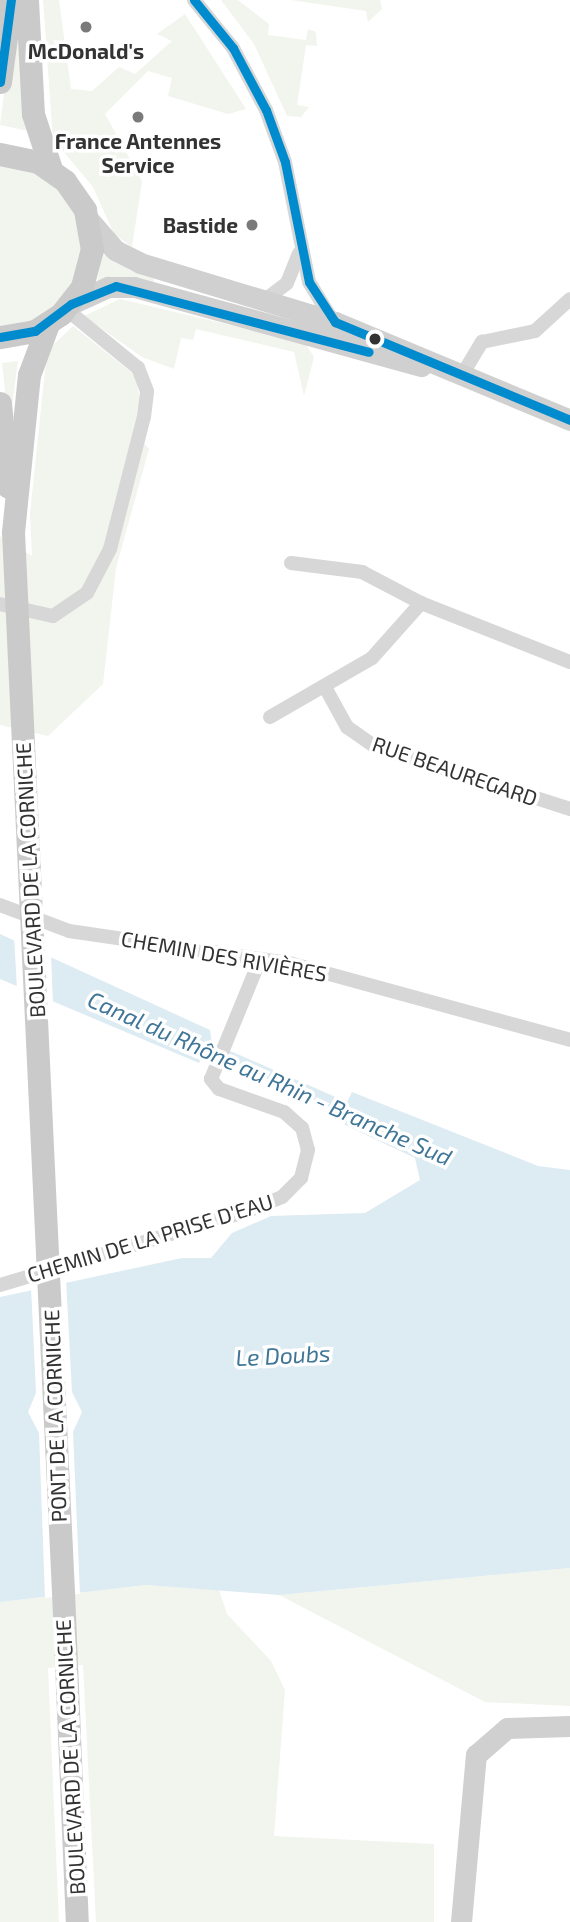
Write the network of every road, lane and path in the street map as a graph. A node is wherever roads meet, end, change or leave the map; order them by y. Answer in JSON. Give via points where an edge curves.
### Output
{"nodes":[{"id":1,"x":11,"y":0,"type":"edge"},
{"id":2,"x":27,"y":0,"type":"edge"},
{"id":3,"x":194,"y":0,"type":"edge"},
{"id":4,"x":0,"y":82,"type":"edge"},
{"id":5,"x":0,"y":154,"type":"edge"},
{"id":6,"x":51,"y":169,"type":"junction"},
{"id":7,"x":88,"y":219,"type":"junction"},
{"id":8,"x":300,"y":251,"type":"junction"},
{"id":9,"x":266,"y":299,"type":"junction"},
{"id":10,"x":570,"y":299,"type":"edge"},
{"id":11,"x":69,"y":307,"type":"junction"},
{"id":12,"x":48,"y":324,"type":"junction"},
{"id":13,"x":332,"y":331,"type":"junction"},
{"id":14,"x":0,"y":337,"type":"edge"},
{"id":15,"x":462,"y":375,"type":"junction"},
{"id":16,"x":0,"y":403,"type":"edge"},
{"id":17,"x":570,"y":419,"type":"edge"},
{"id":18,"x":13,"y":526,"type":"junction"},
{"id":19,"x":291,"y":563,"type":"dead end"},
{"id":20,"x":421,"y":603,"type":"junction"},
{"id":21,"x":0,"y":604,"type":"edge"},
{"id":22,"x":570,"y":664,"type":"edge"},
{"id":23,"x":325,"y":687,"type":"junction"},
{"id":24,"x":270,"y":717,"type":"dead end"},
{"id":25,"x":570,"y":809,"type":"edge"},
{"id":26,"x":0,"y":905,"type":"edge"},
{"id":27,"x":259,"y":962,"type":"junction"},
{"id":28,"x":570,"y":1040,"type":"edge"},
{"id":29,"x":47,"y":1240,"type":"joint"},
{"id":30,"x":0,"y":1285,"type":"edge"},
{"id":31,"x":62,"y":1592,"type":"joint"},
{"id":32,"x":570,"y":1726,"type":"edge"},
{"id":33,"x":77,"y":1922,"type":"edge"},
{"id":34,"x":461,"y":1922,"type":"edge"}],
"edges":[{"from":1,"to":4,"type":"main road"},
{"from":2,"to":6,"type":"main road","via":[[33,114]]},
{"from":3,"to":8,"type":"street","via":[[233,47],[266,110],[285,162]]},
{"from":5,"to":6,"type":"main road"},
{"from":6,"to":7,"type":"main road","via":[[71,187]]},
{"from":7,"to":9,"type":"main road","via":[[115,250],[140,263]]},
{"from":7,"to":11,"type":"main road","via":[[89,269]]},
{"from":8,"to":9,"type":"street","via":[[287,283]]},
{"from":8,"to":13,"type":"street"},
{"from":9,"to":13,"type":"main road"},
{"from":10,"to":15,"type":"street","via":[[535,331],[482,342]]},
{"from":11,"to":12,"type":"main road"},
{"from":11,"to":13,"type":"main road","via":[[108,287],[134,287]]},
{"from":11,"to":21,"type":"street","via":[[138,368],[147,391],[144,417],[110,548],[87,593],[53,616]]},
{"from":12,"to":14,"type":"main road"},
{"from":12,"to":18,"type":"main road","name":"BOULEVARD DE LA CORNICHE","via":[[32,357]]},
{"from":13,"to":15,"type":"main road"},
{"from":15,"to":17,"type":"main road"},
{"from":16,"to":18,"type":"main road","name":"BOULEVARD DE LA CORNICHE"},
{"from":18,"to":29,"type":"main road","name":"BOULEVARD DE LA CORNICHE","bridge":true},
{"from":19,"to":20,"type":"street","via":[[362,572]]},
{"from":20,"to":22,"type":"street"},
{"from":20,"to":23,"type":"street","via":[[372,658]]},
{"from":23,"to":24,"type":"street"},
{"from":23,"to":25,"type":"street","name":"RUE BEAUREGARD","via":[[347,727],[374,746]]},
{"from":26,"to":27,"type":"street","name":"CHEMIN DES RIVIÈRES","via":[[69,931]]},
{"from":27,"to":28,"type":"street","name":"CHEMIN DES RIVIÈRES","via":[[289,963],[474,1009]]},
{"from":27,"to":30,"type":"street","name":"CHEMIN DE LA PRISE D'EAU","via":[[214,1062],[212,1079],[219,1089],[271,1105],[302,1128],[307,1164],[291,1189],[245,1212]]},
{"from":29,"to":31,"type":"main road","name":"PONT DE LA CORNICHE","bridge":true},
{"from":31,"to":33,"type":"main road","name":"BOULEVARD DE LA CORNICHE"},
{"from":32,"to":34,"type":"main road","via":[[522,1725],[495,1734],[475,1755],[468,1789]]}]}
